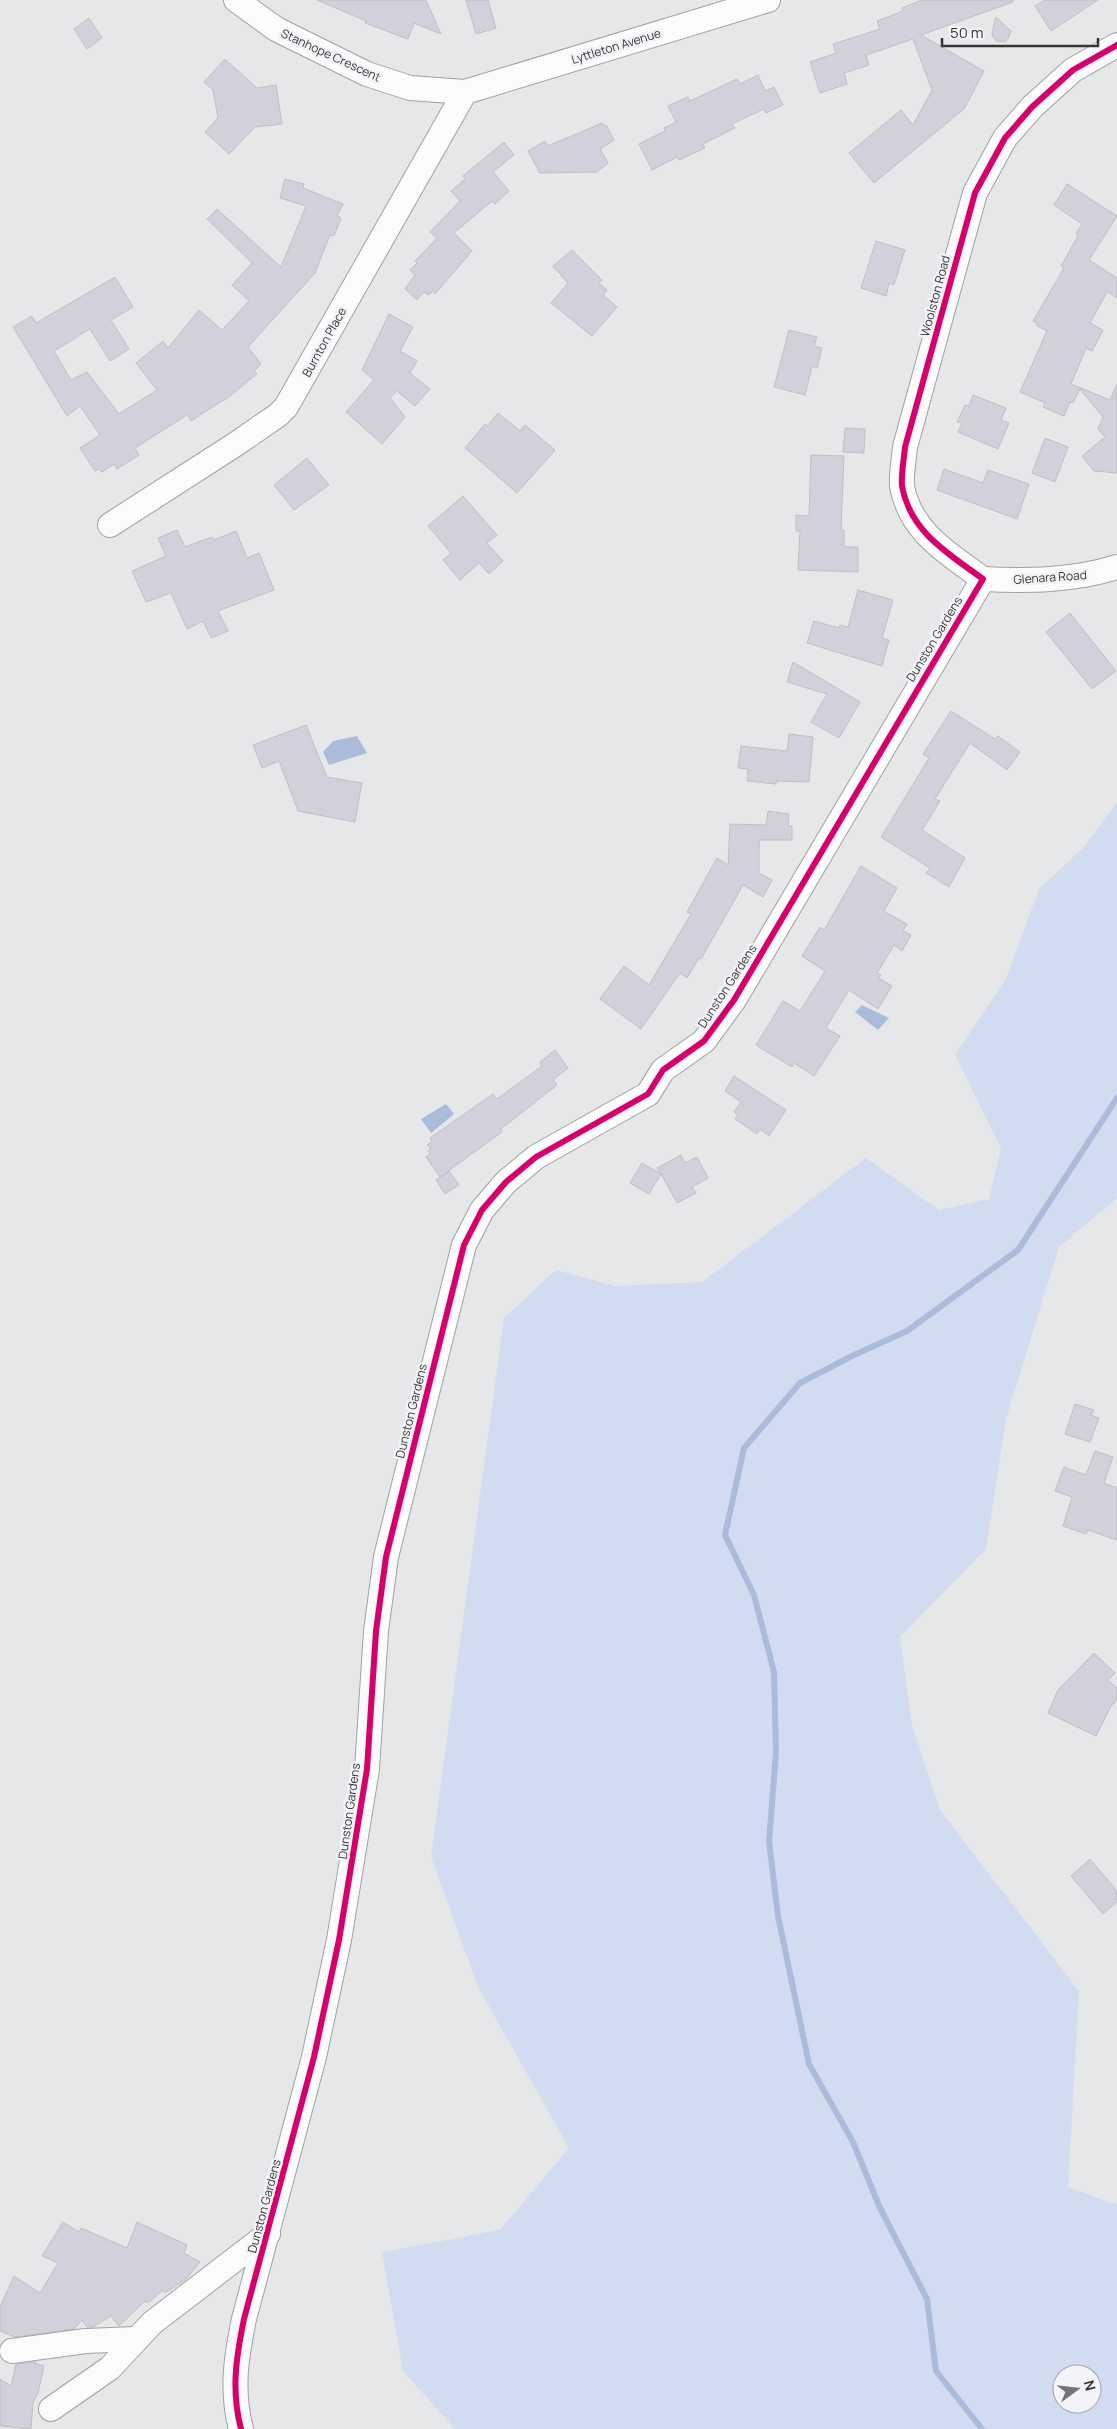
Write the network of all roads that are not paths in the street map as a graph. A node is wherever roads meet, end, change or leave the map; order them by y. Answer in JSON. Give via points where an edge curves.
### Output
{"nodes":[{"id":1,"x":236,"y":0,"type":"edge"},
{"id":2,"x":768,"y":0,"type":"edge"},
{"id":3,"x":1117,"y":45,"type":"edge"},
{"id":4,"x":465,"y":92,"type":"junction"},
{"id":5,"x":110,"y":524,"type":"dead end"},
{"id":6,"x":1117,"y":567,"type":"edge"},
{"id":7,"x":983,"y":579,"type":"junction"},
{"id":8,"x":268,"y":2234,"type":"junction"},
{"id":9,"x":136,"y":2339,"type":"junction"},
{"id":10,"x":12,"y":2351,"type":"dead end"},
{"id":11,"x":51,"y":2410,"type":"dead end"},
{"id":12,"x":241,"y":2429,"type":"edge"}],
"edges":[{"from":1,"to":4,"type":"street","name":"Stanhope Crescent","via":[[276,29],[367,74],[410,88]]},
{"from":2,"to":4,"type":"street","name":"Lyttleton Avenue"},
{"from":3,"to":7,"type":"street","name":"Woolston Road","via":[[1073,70],[1032,107],[1005,138],[975,192],[905,447],[902,485],[914,521],[933,542]]},
{"from":4,"to":5,"type":"street","name":"Burnton Place","via":[[286,407],[236,444]]},
{"from":6,"to":7,"type":"street","name":"Glenara Road","via":[[1090,576],[1029,581]]},
{"from":7,"to":8,"type":"street","name":"Dunston Gardens","via":[[734,1000],[704,1041],[663,1070],[648,1094],[536,1157],[506,1182],[482,1210],[464,1245],[386,1557],[376,1631],[367,1769],[339,1940],[314,2057]]},
{"from":8,"to":9,"type":"street","via":[[152,2323]]},
{"from":8,"to":12,"type":"street","name":"Dunston Gardens","via":[[237,2354],[235,2404]]},
{"from":9,"to":10,"type":"street","via":[[86,2341]]},
{"from":9,"to":11,"type":"street","via":[[110,2368]]}]}
